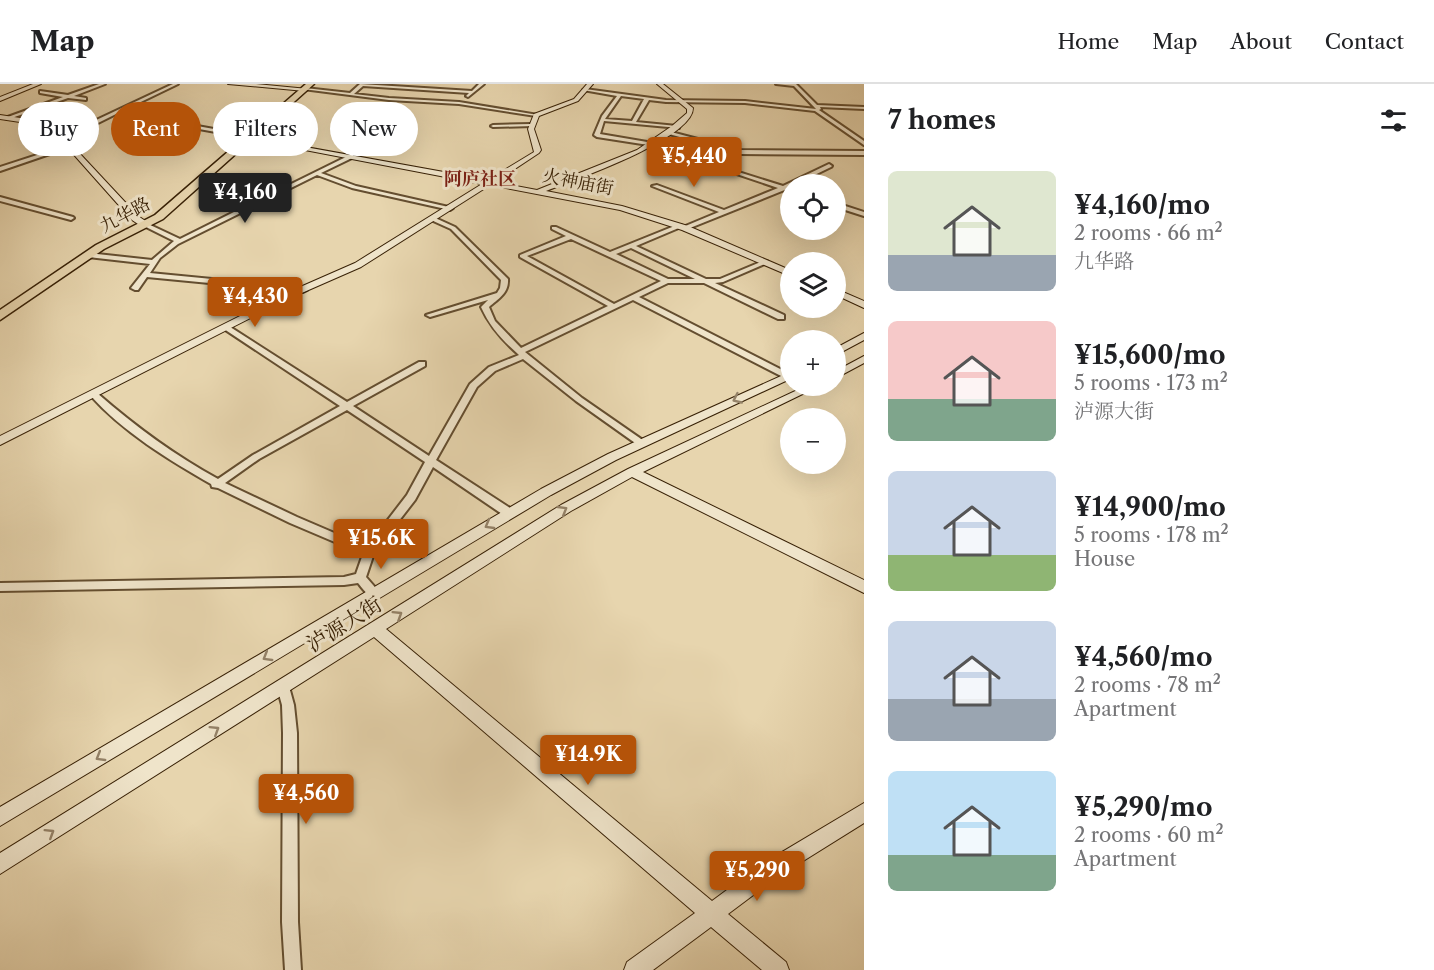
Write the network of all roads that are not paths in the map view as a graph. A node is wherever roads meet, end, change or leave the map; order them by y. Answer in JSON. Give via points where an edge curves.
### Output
{"nodes":[{"id":1,"x":38,"y":84,"type":"edge"},
{"id":2,"x":103,"y":84,"type":"edge"},
{"id":3,"x":176,"y":84,"type":"edge"},
{"id":4,"x":231,"y":84,"type":"edge"},
{"id":5,"x":251,"y":84,"type":"edge"},
{"id":6,"x":482,"y":84,"type":"edge"},
{"id":7,"x":590,"y":84,"type":"edge"},
{"id":8,"x":660,"y":84,"type":"edge"},
{"id":9,"x":778,"y":84,"type":"edge"},
{"id":10,"x":794,"y":85,"type":"edge"},
{"id":11,"x":305,"y":87,"type":"edge"},
{"id":12,"x":585,"y":90,"type":"junction"},
{"id":13,"x":42,"y":92,"type":"dead end"},
{"id":14,"x":473,"y":92,"type":"junction"},
{"id":15,"x":351,"y":94,"type":"junction"},
{"id":16,"x":620,"y":95,"type":"junction"},
{"id":17,"x":68,"y":96,"type":"junction"},
{"id":18,"x":0,"y":99,"type":"edge"},
{"id":19,"x":84,"y":99,"type":"dead end"},
{"id":20,"x":647,"y":99,"type":"junction"},
{"id":21,"x":682,"y":101,"type":"junction"},
{"id":22,"x":139,"y":102,"type":"edge"},
{"id":23,"x":288,"y":102,"type":"edge"},
{"id":24,"x":458,"y":103,"type":"junction"},
{"id":25,"x":817,"y":108,"type":"junction"},
{"id":26,"x":864,"y":108,"type":"edge"},
{"id":27,"x":536,"y":115,"type":"junction"},
{"id":28,"x":3,"y":117,"type":"edge"},
{"id":29,"x":18,"y":120,"type":"edge"},
{"id":30,"x":604,"y":120,"type":"junction"},
{"id":31,"x":633,"y":123,"type":"junction"},
{"id":32,"x":531,"y":125,"type":"junction"},
{"id":33,"x":493,"y":126,"type":"dead end"},
{"id":34,"x":677,"y":127,"type":"junction"},
{"id":35,"x":850,"y":132,"type":"junction"},
{"id":36,"x":671,"y":133,"type":"junction"},
{"id":37,"x":864,"y":133,"type":"edge"},
{"id":38,"x":864,"y":142,"type":"edge"},
{"id":39,"x":653,"y":145,"type":"junction"},
{"id":40,"x":864,"y":153,"type":"edge"},
{"id":41,"x":37,"y":156,"type":"edge"},
{"id":42,"x":79,"y":156,"type":"edge"},
{"id":43,"x":226,"y":156,"type":"edge"},
{"id":44,"x":228,"y":156,"type":"edge"},
{"id":45,"x":352,"y":156,"type":"joint"},
{"id":46,"x":718,"y":166,"type":"dead end"},
{"id":47,"x":829,"y":166,"type":"dead end"},
{"id":48,"x":1,"y":167,"type":"edge"},
{"id":49,"x":318,"y":174,"type":"junction"},
{"id":50,"x":813,"y":174,"type":"edge"},
{"id":51,"x":203,"y":179,"type":"junction"},
{"id":52,"x":490,"y":182,"type":"junction"},
{"id":53,"x":655,"y":186,"type":"dead end"},
{"id":54,"x":780,"y":187,"type":"edge"},
{"id":55,"x":780,"y":189,"type":"edge"},
{"id":56,"x":540,"y":191,"type":"junction"},
{"id":57,"x":277,"y":194,"type":"junction"},
{"id":58,"x":0,"y":199,"type":"edge"},
{"id":59,"x":450,"y":207,"type":"junction"},
{"id":60,"x":846,"y":208,"type":"edge"},
{"id":61,"x":725,"y":212,"type":"junction"},
{"id":62,"x":864,"y":214,"type":"edge"},
{"id":63,"x":71,"y":218,"type":"dead end"},
{"id":64,"x":433,"y":219,"type":"junction"},
{"id":65,"x":142,"y":223,"type":"junction"},
{"id":66,"x":682,"y":227,"type":"junction"},
{"id":67,"x":554,"y":228,"type":"dead end"},
{"id":68,"x":572,"y":236,"type":"junction"},
{"id":69,"x":179,"y":241,"type":"junction"},
{"id":70,"x":631,"y":246,"type":"junction"},
{"id":71,"x":611,"y":254,"type":"junction"},
{"id":72,"x":88,"y":255,"type":"junction"},
{"id":73,"x":154,"y":262,"type":"junction"},
{"id":74,"x":765,"y":262,"type":"junction"},
{"id":75,"x":780,"y":269,"type":"edge"},
{"id":76,"x":147,"y":275,"type":"junction"},
{"id":77,"x":668,"y":281,"type":"junction"},
{"id":78,"x":704,"y":281,"type":"junction"},
{"id":79,"x":135,"y":288,"type":"dead end"},
{"id":80,"x":303,"y":290,"type":"junction"},
{"id":81,"x":500,"y":295,"type":"junction"},
{"id":82,"x":846,"y":296,"type":"edge"},
{"id":83,"x":633,"y":297,"type":"junction"},
{"id":84,"x":864,"y":304,"type":"edge"},
{"id":85,"x":613,"y":306,"type":"junction"},
{"id":86,"x":0,"y":311,"type":"edge"},
{"id":87,"x":430,"y":315,"type":"dead end"},
{"id":88,"x":0,"y":316,"type":"edge"},
{"id":89,"x":780,"y":317,"type":"edge"},
{"id":90,"x":227,"y":327,"type":"junction"},
{"id":91,"x":864,"y":336,"type":"edge"},
{"id":92,"x":846,"y":346,"type":"edge"},
{"id":93,"x":522,"y":354,"type":"junction"},
{"id":94,"x":864,"y":359,"type":"edge"},
{"id":95,"x":422,"y":364,"type":"dead end"},
{"id":96,"x":846,"y":369,"type":"edge"},
{"id":97,"x":780,"y":371,"type":"edge"},
{"id":98,"x":780,"y":380,"type":"edge"},
{"id":99,"x":94,"y":395,"type":"junction"},
{"id":100,"x":793,"y":396,"type":"edge"},
{"id":101,"x":347,"y":406,"type":"junction"},
{"id":102,"x":0,"y":441,"type":"edge"},
{"id":103,"x":641,"y":443,"type":"junction"},
{"id":104,"x":431,"y":461,"type":"junction"},
{"id":105,"x":632,"y":472,"type":"junction"},
{"id":106,"x":216,"y":485,"type":"junction"},
{"id":107,"x":509,"y":513,"type":"junction"},
{"id":108,"x":369,"y":552,"type":"junction"},
{"id":109,"x":360,"y":578,"type":"junction"},
{"id":110,"x":0,"y":586,"type":"edge"},
{"id":111,"x":864,"y":587,"type":"edge"},
{"id":112,"x":374,"y":593,"type":"junction"},
{"id":113,"x":375,"y":629,"type":"junction"},
{"id":114,"x":283,"y":687,"type":"junction"},
{"id":115,"x":864,"y":812,"type":"edge"},
{"id":116,"x":0,"y":817,"type":"edge"},
{"id":117,"x":0,"y":864,"type":"edge"},
{"id":118,"x":710,"y":912,"type":"junction"},
{"id":119,"x":293,"y":970,"type":"edge"},
{"id":120,"x":635,"y":970,"type":"edge"},
{"id":121,"x":778,"y":970,"type":"edge"}],
"edges":[{"from":1,"to":18,"type":"main road"},
{"from":2,"to":17,"type":"street"},
{"from":3,"to":22,"type":"street"},
{"from":4,"to":11,"type":"main road"},
{"from":5,"to":11,"type":"main road"},
{"from":6,"to":14,"type":"street"},
{"from":7,"to":12,"type":"main road"},
{"from":8,"to":21,"type":"main road"},
{"from":9,"to":10,"type":"street"},
{"from":10,"to":25,"type":"street"},
{"from":11,"to":15,"type":"street"},
{"from":11,"to":23,"type":"highway","name":"九华路"},
{"from":12,"to":16,"type":"street"},
{"from":12,"to":27,"type":"main road","via":[[573,101]]},
{"from":13,"to":17,"type":"street"},
{"from":14,"to":15,"type":"street","via":[[362,85]]},
{"from":14,"to":24,"type":"street"},
{"from":15,"to":24,"type":"street"},
{"from":16,"to":20,"type":"street"},
{"from":16,"to":30,"type":"street"},
{"from":17,"to":19,"type":"street"},
{"from":17,"to":28,"type":"street"},
{"from":20,"to":21,"type":"street"},
{"from":20,"to":31,"type":"street"},
{"from":21,"to":25,"type":"street"},
{"from":21,"to":34,"type":"main road","via":[[691,111]]},
{"from":24,"to":27,"type":"street"},
{"from":25,"to":26,"type":"street"},
{"from":25,"to":35,"type":"street"},
{"from":27,"to":32,"type":"main road"},
{"from":28,"to":29,"type":"main road"},
{"from":30,"to":31,"type":"street"},
{"from":30,"to":39,"type":"street","via":[[597,135]]},
{"from":31,"to":34,"type":"street"},
{"from":32,"to":33,"type":"street"},
{"from":32,"to":52,"type":"main road","via":[[538,152]]},
{"from":34,"to":36,"type":"main road"},
{"from":35,"to":37,"type":"street"},
{"from":35,"to":38,"type":"street"},
{"from":36,"to":39,"type":"main road"},
{"from":36,"to":40,"type":"street","via":[[744,153]]},
{"from":39,"to":56,"type":"main road"},
{"from":41,"to":48,"type":"street"},
{"from":42,"to":65,"type":"main road"},
{"from":43,"to":65,"type":"highway","name":"九华路"},
{"from":44,"to":51,"type":"highway","name":"九华路"},
{"from":45,"to":49,"type":"street"},
{"from":45,"to":52,"type":"main road","name":"火神庙街"},
{"from":46,"to":54,"type":"street"},
{"from":47,"to":50,"type":"street"},
{"from":49,"to":57,"type":"street"},
{"from":49,"to":59,"type":"street","via":[[354,187]]},
{"from":51,"to":57,"type":"street"},
{"from":51,"to":65,"type":"highway","name":"九华路","via":[[159,217]]},
{"from":52,"to":56,"type":"main road","name":"火神庙街"},
{"from":52,"to":59,"type":"main road"},
{"from":53,"to":61,"type":"street"},
{"from":55,"to":61,"type":"street"},
{"from":56,"to":66,"type":"main road","name":"火神庙街","via":[[622,208]]},
{"from":57,"to":69,"type":"street"},
{"from":58,"to":63,"type":"street"},
{"from":59,"to":64,"type":"main road"},
{"from":60,"to":62,"type":"street"},
{"from":61,"to":66,"type":"street"},
{"from":64,"to":80,"type":"main road","via":[[358,265]]},
{"from":64,"to":81,"type":"street","via":[[453,228],[504,279],[506,286]]},
{"from":65,"to":69,"type":"street"},
{"from":65,"to":72,"type":"highway","name":"九华路"},
{"from":65,"to":86,"type":"highway","name":"九华路","via":[[94,246]]},
{"from":66,"to":70,"type":"street"},
{"from":66,"to":74,"type":"main road","name":"火神庙街"},
{"from":67,"to":68,"type":"street"},
{"from":68,"to":71,"type":"street"},
{"from":68,"to":85,"type":"street","via":[[522,256]]},
{"from":69,"to":73,"type":"street"},
{"from":70,"to":71,"type":"street"},
{"from":70,"to":78,"type":"street"},
{"from":71,"to":77,"type":"street"},
{"from":72,"to":73,"type":"street"},
{"from":72,"to":88,"type":"highway","name":"九华路"},
{"from":73,"to":76,"type":"street"},
{"from":74,"to":75,"type":"main road","name":"火神庙街"},
{"from":74,"to":78,"type":"street","via":[[725,280]]},
{"from":76,"to":79,"type":"street"},
{"from":76,"to":80,"type":"street"},
{"from":77,"to":78,"type":"street"},
{"from":77,"to":83,"type":"street"},
{"from":78,"to":89,"type":"street"},
{"from":80,"to":90,"type":"main road"},
{"from":81,"to":87,"type":"street","via":[[482,297]]},
{"from":81,"to":93,"type":"street","via":[[487,304],[486,312]]},
{"from":82,"to":84,"type":"main road"},
{"from":83,"to":85,"type":"street"},
{"from":83,"to":97,"type":"street"},
{"from":85,"to":93,"type":"street"},
{"from":90,"to":99,"type":"main road"},
{"from":90,"to":101,"type":"street"},
{"from":91,"to":92,"type":"main road"},
{"from":93,"to":103,"type":"street"},
{"from":93,"to":104,"type":"street","via":[[477,381]]},
{"from":94,"to":96,"type":"main road"},
{"from":95,"to":101,"type":"street"},
{"from":98,"to":103,"type":"main road","name":"泸源大街","one_way":true},
{"from":99,"to":102,"type":"main road"},
{"from":99,"to":106,"type":"street","via":[[128,428]]},
{"from":100,"to":105,"type":"main road","name":"泸源大街"},
{"from":101,"to":104,"type":"street"},
{"from":101,"to":106,"type":"street"},
{"from":103,"to":107,"type":"main road","name":"泸源大街"},
{"from":104,"to":107,"type":"street"},
{"from":104,"to":108,"type":"street","via":[[405,507]]},
{"from":105,"to":111,"type":"main road"},
{"from":113,"to":105,"type":"main road","name":"泸源大街","one_way":true,"via":[[544,522]]},
{"from":106,"to":108,"type":"street"},
{"from":107,"to":112,"type":"main road","name":"泸源大街","one_way":true},
{"from":108,"to":109,"type":"street"},
{"from":109,"to":110,"type":"street"},
{"from":109,"to":112,"type":"street"},
{"from":112,"to":116,"type":"main road","name":"泸源大街","one_way":true},
{"from":113,"to":114,"type":"main road","name":"泸源大街"},
{"from":113,"to":118,"type":"main road"},
{"from":117,"to":114,"type":"main road","name":"泸源大街","one_way":true},
{"from":114,"to":119,"type":"street","via":[[290,733]]},
{"from":115,"to":118,"type":"main road"},
{"from":118,"to":120,"type":"main road"},
{"from":118,"to":121,"type":"main road"}]}
